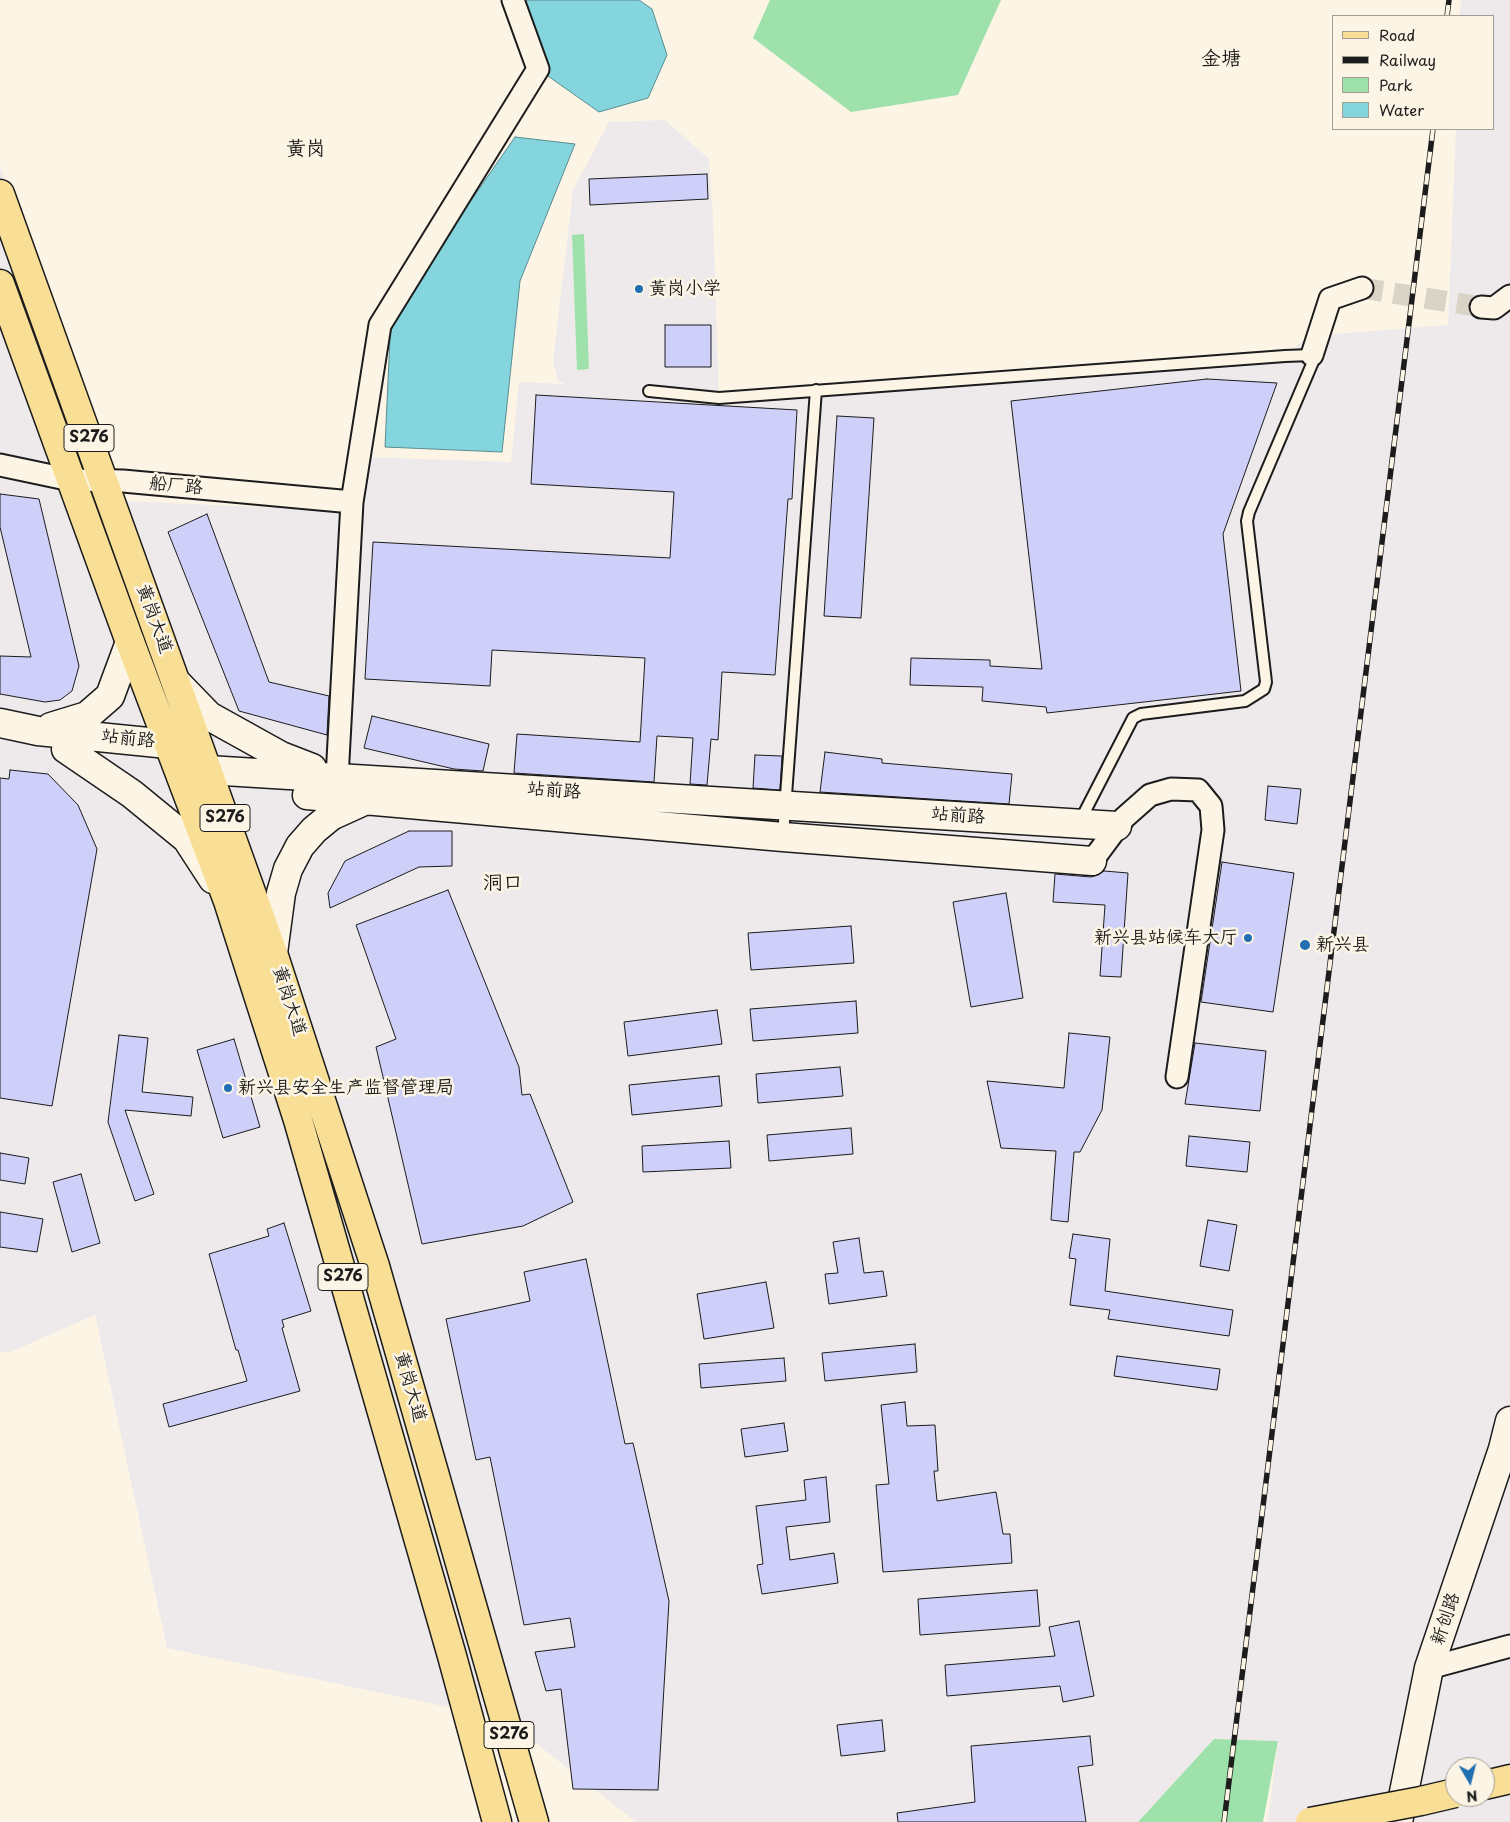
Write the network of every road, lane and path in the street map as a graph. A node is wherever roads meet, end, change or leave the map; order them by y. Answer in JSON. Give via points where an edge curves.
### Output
{"nodes":[{"id":1,"x":512,"y":0,"type":"edge"},
{"id":2,"x":0,"y":194,"type":"edge"},
{"id":3,"x":0,"y":284,"type":"edge"},
{"id":4,"x":1362,"y":288,"type":"tunnel mouth"},
{"id":5,"x":1510,"y":296,"type":"edge"},
{"id":6,"x":1481,"y":307,"type":"tunnel mouth"},
{"id":7,"x":1312,"y":355,"type":"junction"},
{"id":8,"x":816,"y":390,"type":"junction"},
{"id":9,"x":649,"y":391,"type":"dead end"},
{"id":10,"x":0,"y":465,"type":"edge"},
{"id":11,"x":71,"y":480,"type":"junction"},
{"id":12,"x":104,"y":480,"type":"junction"},
{"id":13,"x":352,"y":502,"type":"junction"},
{"id":14,"x":130,"y":642,"type":"junction"},
{"id":15,"x":177,"y":683,"type":"junction"},
{"id":16,"x":0,"y":723,"type":"edge"},
{"id":17,"x":38,"y":731,"type":"junction"},
{"id":18,"x":0,"y":740,"type":"edge"},
{"id":19,"x":66,"y":749,"type":"junction"},
{"id":20,"x":171,"y":752,"type":"junction"},
{"id":21,"x":337,"y":778,"type":"junction"},
{"id":22,"x":211,"y":779,"type":"junction"},
{"id":23,"x":370,"y":799,"type":"junction"},
{"id":24,"x":785,"y":806,"type":"junction"},
{"id":25,"x":1079,"y":824,"type":"junction"},
{"id":26,"x":1117,"y":826,"type":"junction"},
{"id":27,"x":783,"y":837,"type":"junction"},
{"id":28,"x":1092,"y":861,"type":"joint"},
{"id":29,"x":228,"y":901,"type":"junction"},
{"id":30,"x":273,"y":953,"type":"junction"},
{"id":31,"x":1177,"y":1077,"type":"dead end"},
{"id":32,"x":1510,"y":1421,"type":"edge"},
{"id":33,"x":1510,"y":1646,"type":"edge"},
{"id":34,"x":485,"y":1648,"type":"junction"},
{"id":35,"x":452,"y":1656,"type":"junction"},
{"id":36,"x":1429,"y":1668,"type":"junction"},
{"id":37,"x":1510,"y":1779,"type":"edge"},
{"id":38,"x":1495,"y":1783,"type":"edge"},
{"id":39,"x":1445,"y":1795,"type":"edge"},
{"id":40,"x":497,"y":1822,"type":"edge"},
{"id":41,"x":534,"y":1822,"type":"edge"},
{"id":42,"x":1310,"y":1822,"type":"edge"},
{"id":43,"x":1398,"y":1822,"type":"edge"}],
"edges":[{"from":1,"to":13,"type":"street","via":[[538,69],[380,325]]},
{"from":2,"to":12,"type":"main road","name":"黄岗大道","number":"S276"},
{"from":3,"to":11,"type":"main road","name":"黄岗大道","number":"S276"},
{"from":4,"to":7,"type":"street","via":[[1330,299]]},
{"from":5,"to":6,"type":"street","via":[[1494,308]]},
{"from":7,"to":8,"type":"lane"},
{"from":7,"to":25,"type":"lane","via":[[1315,361],[1247,521],[1266,682],[1264,688],[1245,702],[1141,714],[1133,718]]},
{"from":8,"to":9,"type":"lane","via":[[720,398]]},
{"from":8,"to":24,"type":"lane"},
{"from":10,"to":11,"type":"street","name":"船厂路"},
{"from":11,"to":12,"type":"street","name":"船厂路"},
{"from":11,"to":14,"type":"main road","name":"黄岗大道","number":"S276"},
{"from":12,"to":13,"type":"street","name":"船厂路"},
{"from":12,"to":15,"type":"main road","name":"黄岗大道","number":"S276"},
{"from":13,"to":21,"type":"street"},
{"from":14,"to":17,"type":"street","via":[[110,696],[87,716]]},
{"from":14,"to":20,"type":"main road","name":"黄岗大道","number":"S276"},
{"from":15,"to":21,"type":"street","via":[[209,716],[281,756]]},
{"from":15,"to":22,"type":"main road","name":"黄岗大道","number":"S276"},
{"from":16,"to":17,"type":"street","name":"站前路"},
{"from":17,"to":20,"type":"street","name":"站前路"},
{"from":18,"to":19,"type":"street","name":"站前路"},
{"from":19,"to":20,"type":"street","name":"站前路"},
{"from":19,"to":29,"type":"street","via":[[132,794],[187,839]]},
{"from":20,"to":22,"type":"street","name":"站前路"},
{"from":20,"to":29,"type":"main road","name":"黄岗大道","number":"S276"},
{"from":21,"to":22,"type":"street","name":"站前路"},
{"from":21,"to":24,"type":"street","name":"站前路"},
{"from":22,"to":23,"type":"street","name":"站前路"},
{"from":22,"to":30,"type":"main road","name":"黄岗大道","number":"S276"},
{"from":23,"to":27,"type":"street","name":"站前路"},
{"from":23,"to":30,"type":"street","via":[[331,816],[300,846],[288,869],[281,893]]},
{"from":24,"to":25,"type":"street","name":"站前路"},
{"from":24,"to":27,"type":"lane"},
{"from":25,"to":26,"type":"street","name":"站前路"},
{"from":26,"to":28,"type":"street"},
{"from":26,"to":31,"type":"street","via":[[1150,795],[1171,789],[1198,790],[1211,806],[1214,830]]},
{"from":27,"to":28,"type":"street","name":"站前路"},
{"from":29,"to":35,"type":"main road","name":"黄岗大道","number":"S276","via":[[298,1120]]},
{"from":30,"to":34,"type":"main road","name":"黄岗大道","number":"S276","via":[[375,1266]]},
{"from":32,"to":36,"type":"street","name":"新创路"},
{"from":33,"to":36,"type":"street"},
{"from":34,"to":35,"type":"main road"},
{"from":34,"to":41,"type":"main road","name":"黄岗大道","number":"S276"},
{"from":35,"to":40,"type":"main road","name":"黄岗大道","number":"S276"},
{"from":36,"to":43,"type":"street","name":"新创路"},
{"from":37,"to":38,"type":"main road"},
{"from":39,"to":42,"type":"main road","bridge":true}]}
